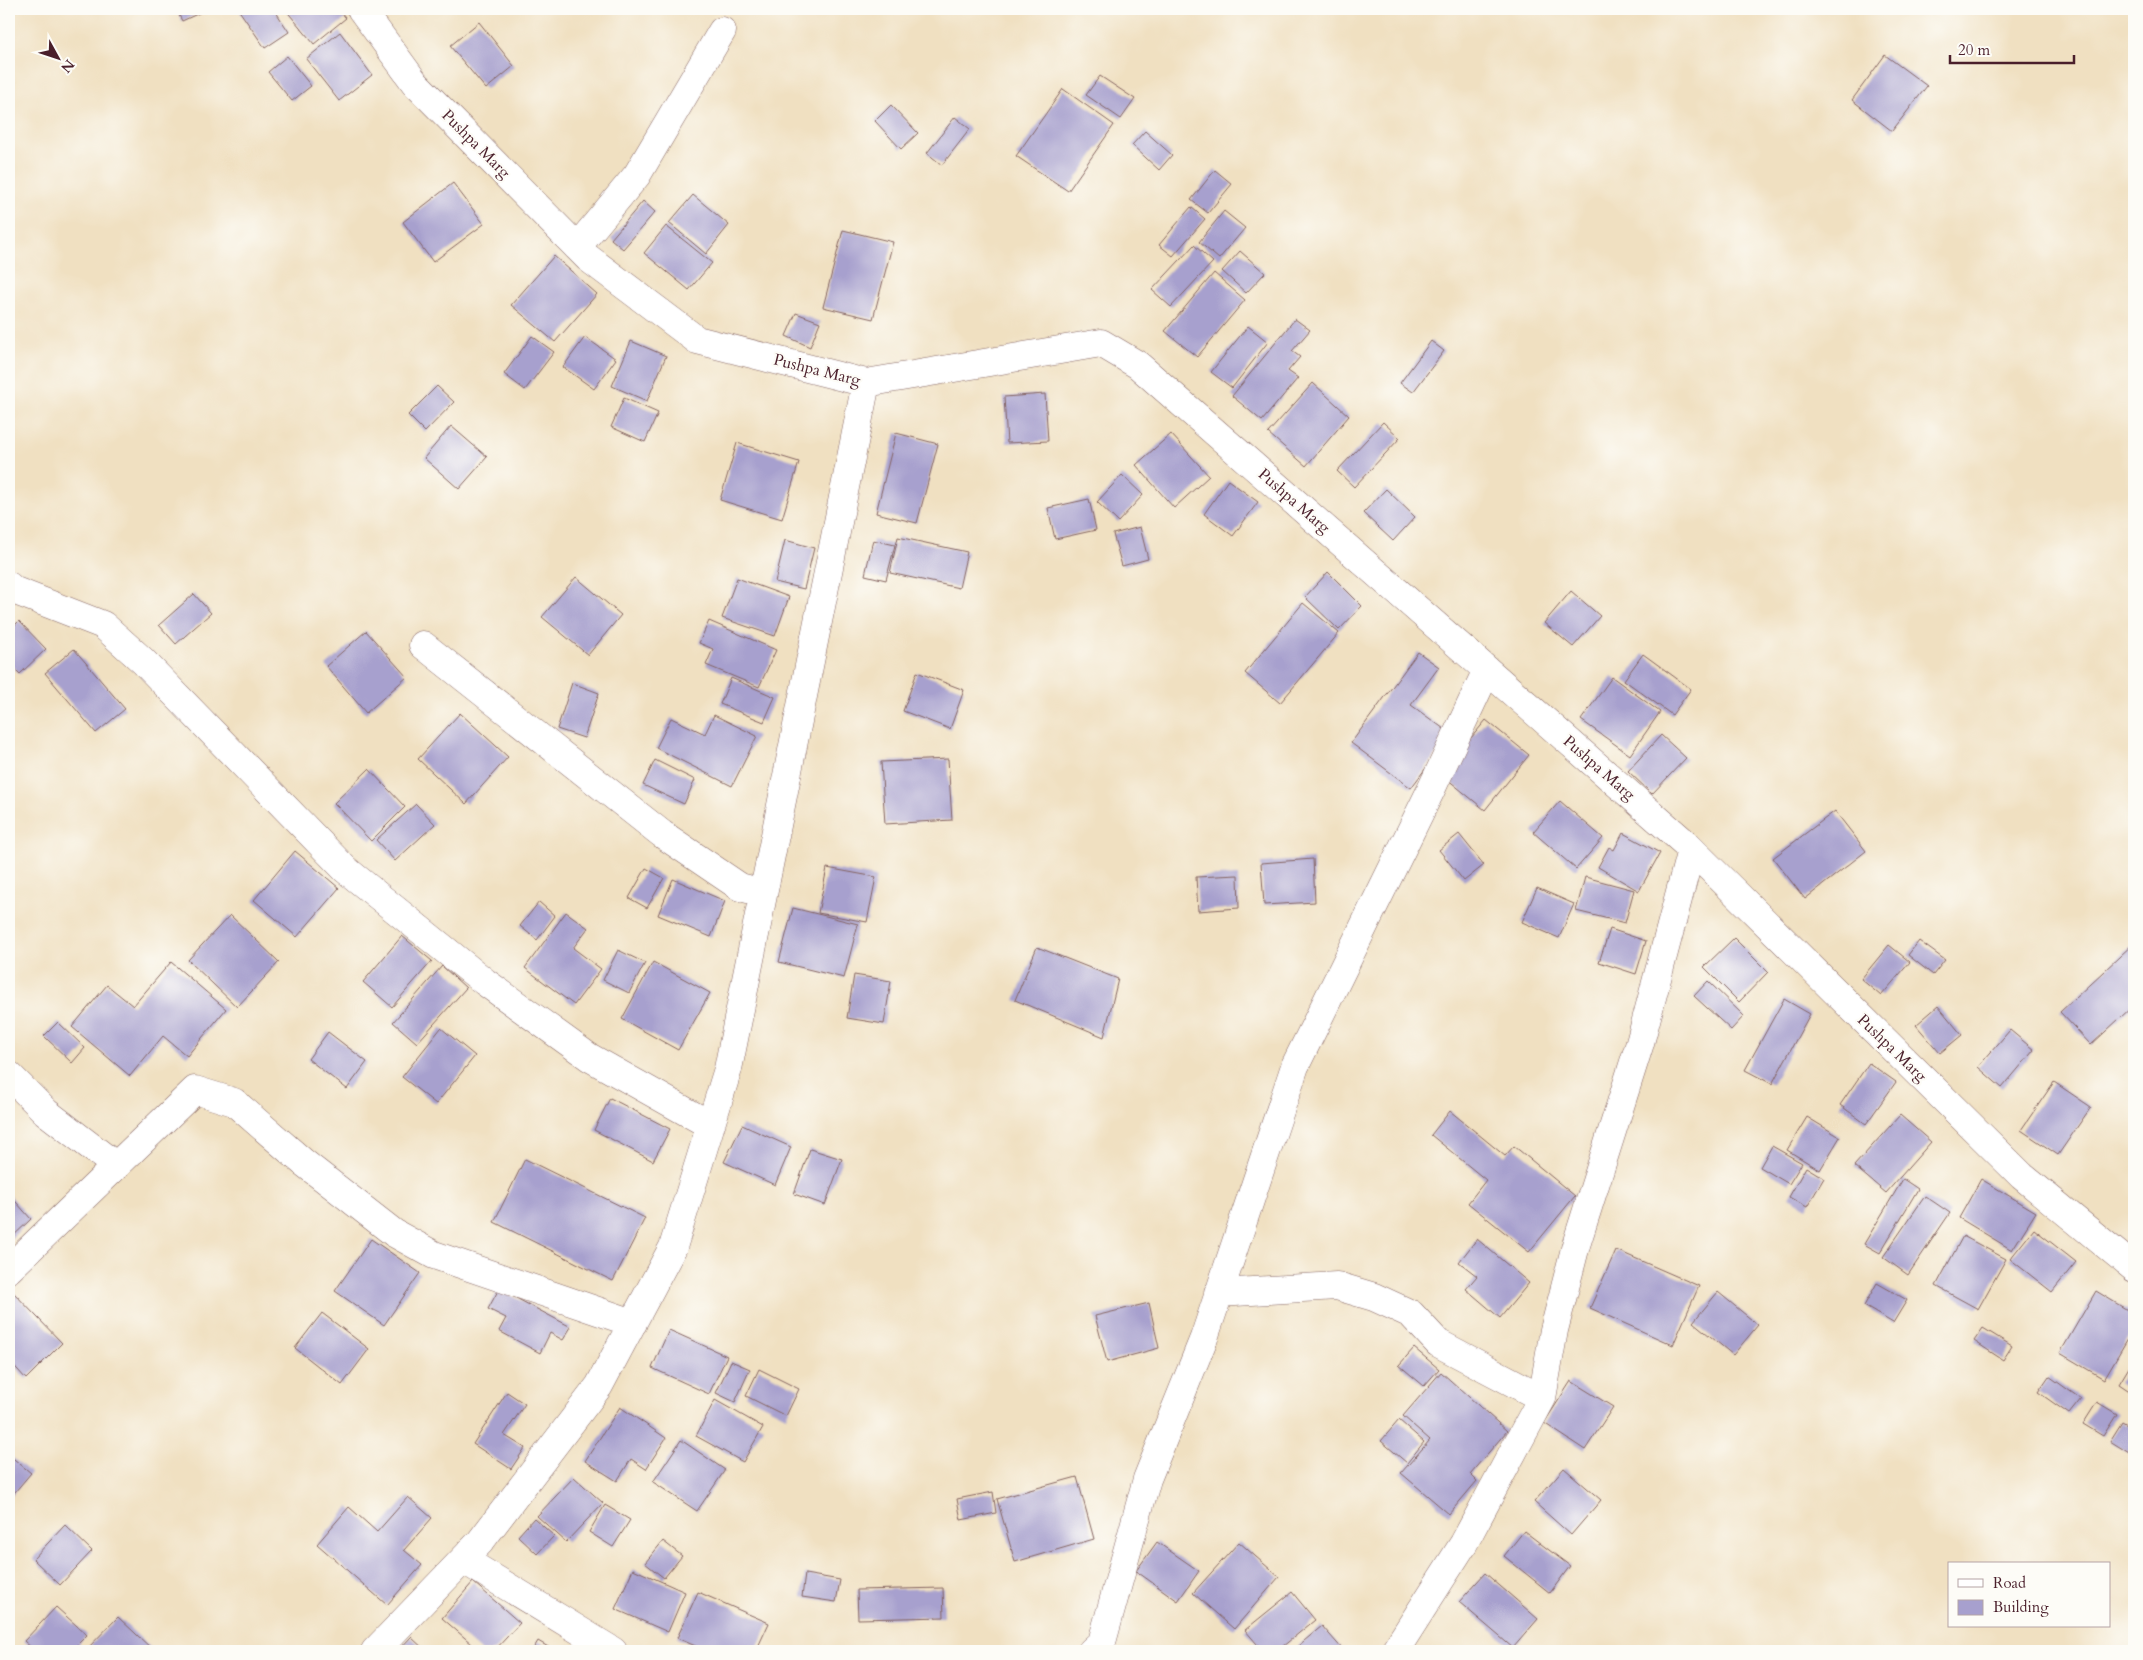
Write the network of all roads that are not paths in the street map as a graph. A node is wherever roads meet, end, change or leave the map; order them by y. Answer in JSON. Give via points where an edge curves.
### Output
{"nodes":[{"id":1,"x":360,"y":9,"type":"edge"},
{"id":2,"x":722,"y":31,"type":"dead end"},
{"id":3,"x":577,"y":247,"type":"junction"},
{"id":4,"x":866,"y":383,"type":"junction"},
{"id":5,"x":9,"y":586,"type":"edge"},
{"id":6,"x":423,"y":645,"type":"dead end"},
{"id":7,"x":1487,"y":670,"type":"junction"},
{"id":8,"x":1691,"y":850,"type":"junction"},
{"id":9,"x":763,"y":892,"type":"junction"},
{"id":10,"x":9,"y":1075,"type":"edge"},
{"id":11,"x":710,"y":1125,"type":"junction"},
{"id":12,"x":116,"y":1166,"type":"junction"},
{"id":13,"x":2134,"y":1268,"type":"edge"},
{"id":14,"x":9,"y":1269,"type":"edge"},
{"id":15,"x":1218,"y":1293,"type":"junction"},
{"id":16,"x":632,"y":1323,"type":"junction"},
{"id":17,"x":1542,"y":1398,"type":"junction"},
{"id":18,"x":464,"y":1560,"type":"junction"},
{"id":19,"x":375,"y":1651,"type":"edge"},
{"id":20,"x":613,"y":1651,"type":"edge"},
{"id":21,"x":1092,"y":1651,"type":"edge"},
{"id":22,"x":1395,"y":1651,"type":"edge"}],
"edges":[{"from":1,"to":3,"type":"street","name":"Pushpa Marg","via":[[415,83]]},
{"from":2,"to":3,"type":"street","via":[[637,176]]},
{"from":3,"to":4,"type":"street","name":"Pushpa Marg","via":[[697,340]]},
{"from":4,"to":7,"type":"street","name":"Pushpa Marg","via":[[1101,343],[1138,365]]},
{"from":4,"to":9,"type":"street"},
{"from":5,"to":11,"type":"street","via":[[103,625],[143,661],[345,869],[485,982],[589,1057]]},
{"from":6,"to":9,"type":"street","via":[[662,834],[740,887]]},
{"from":7,"to":8,"type":"street","name":"Pushpa Marg"},
{"from":7,"to":15,"type":"street","via":[[1295,1066]]},
{"from":8,"to":13,"type":"street","name":"Pushpa Marg","via":[[2022,1176]]},
{"from":8,"to":17,"type":"street","via":[[1640,1043],[1576,1245],[1554,1330]]},
{"from":9,"to":11,"type":"street","via":[[728,1069]]},
{"from":10,"to":12,"type":"street","via":[[46,1112]]},
{"from":11,"to":16,"type":"street","via":[[673,1247]]},
{"from":12,"to":14,"type":"street"},
{"from":12,"to":16,"type":"street","via":[[195,1090],[234,1102],[303,1162],[394,1233],[434,1256]]},
{"from":15,"to":17,"type":"street","via":[[1337,1286],[1374,1297],[1411,1314],[1438,1343]]},
{"from":15,"to":21,"type":"street","via":[[1204,1338],[1147,1479],[1102,1642]]},
{"from":16,"to":18,"type":"street","via":[[599,1386]]},
{"from":17,"to":22,"type":"street","via":[[1468,1535]]},
{"from":18,"to":19,"type":"street"},
{"from":18,"to":20,"type":"street"}]}
